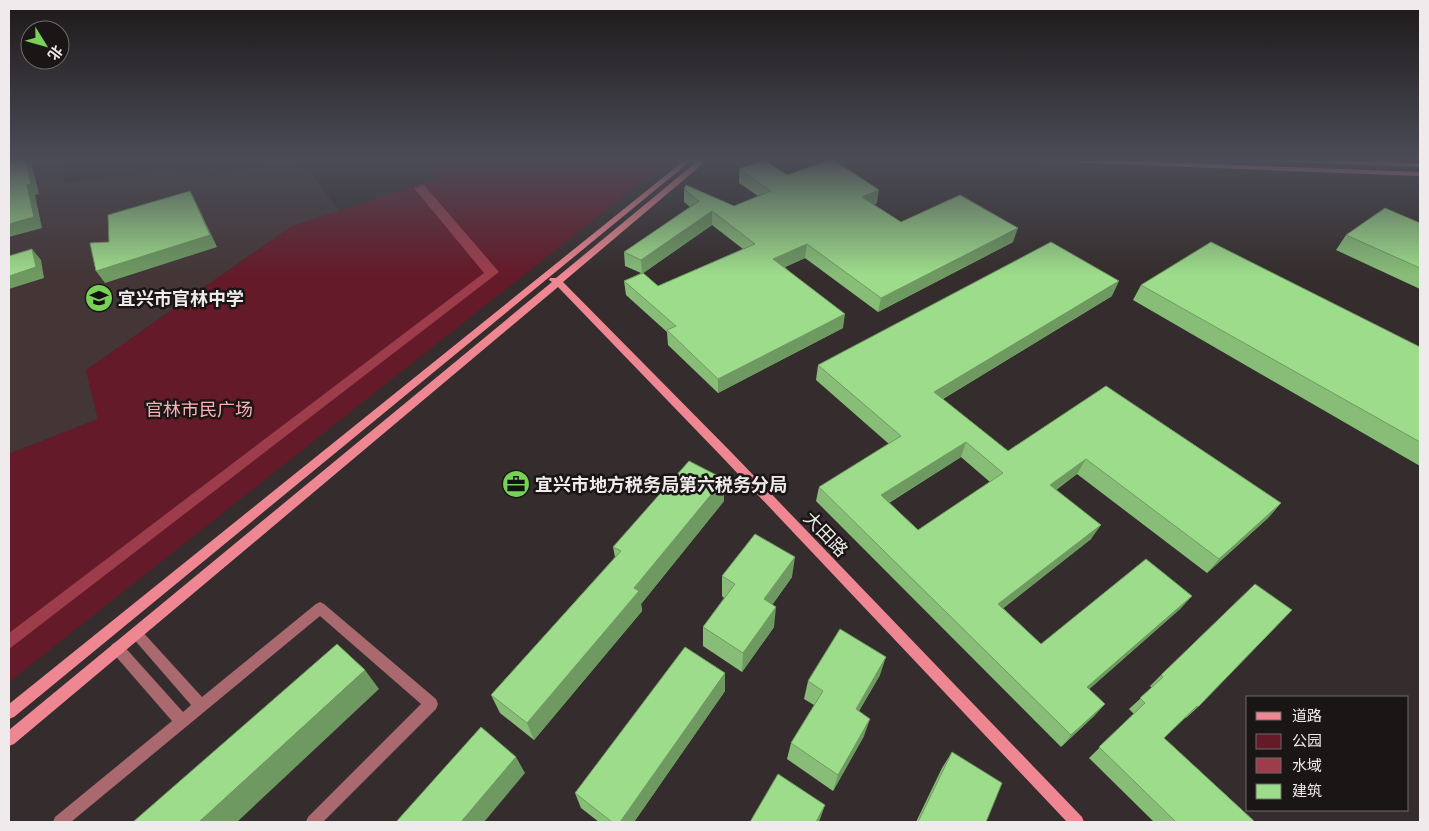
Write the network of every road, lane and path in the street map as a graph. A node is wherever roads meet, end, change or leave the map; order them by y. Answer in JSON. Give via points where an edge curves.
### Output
{"nodes":[{"id":1,"x":642,"y":198,"type":"edge"},
{"id":2,"x":659,"y":198,"type":"edge"},
{"id":3,"x":545,"y":276,"type":"junction"},
{"id":4,"x":558,"y":282,"type":"junction"},
{"id":5,"x":136,"y":633,"type":"junction"},
{"id":6,"x":117,"y":648,"type":"junction"},
{"id":7,"x":201,"y":706,"type":"junction"},
{"id":8,"x":9,"y":712,"type":"edge"},
{"id":9,"x":182,"y":722,"type":"junction"},
{"id":10,"x":9,"y":739,"type":"edge"},
{"id":11,"x":60,"y":822,"type":"edge"},
{"id":12,"x":313,"y":822,"type":"edge"},
{"id":13,"x":1077,"y":822,"type":"edge"}],
"edges":[{"from":1,"to":3,"type":"main road"},
{"from":2,"to":4,"type":"main road"},
{"from":3,"to":4,"type":"main road","name":"大田路"},
{"from":3,"to":8,"type":"main road"},
{"from":4,"to":5,"type":"main road"},
{"from":4,"to":13,"type":"main road","name":"大田路"},
{"from":5,"to":6,"type":"main road"},
{"from":5,"to":7,"type":"lane"},
{"from":6,"to":9,"type":"lane"},
{"from":6,"to":10,"type":"main road"},
{"from":7,"to":9,"type":"lane"},
{"from":7,"to":12,"type":"lane","via":[[320,608],[431,704]]},
{"from":9,"to":11,"type":"lane"}]}
